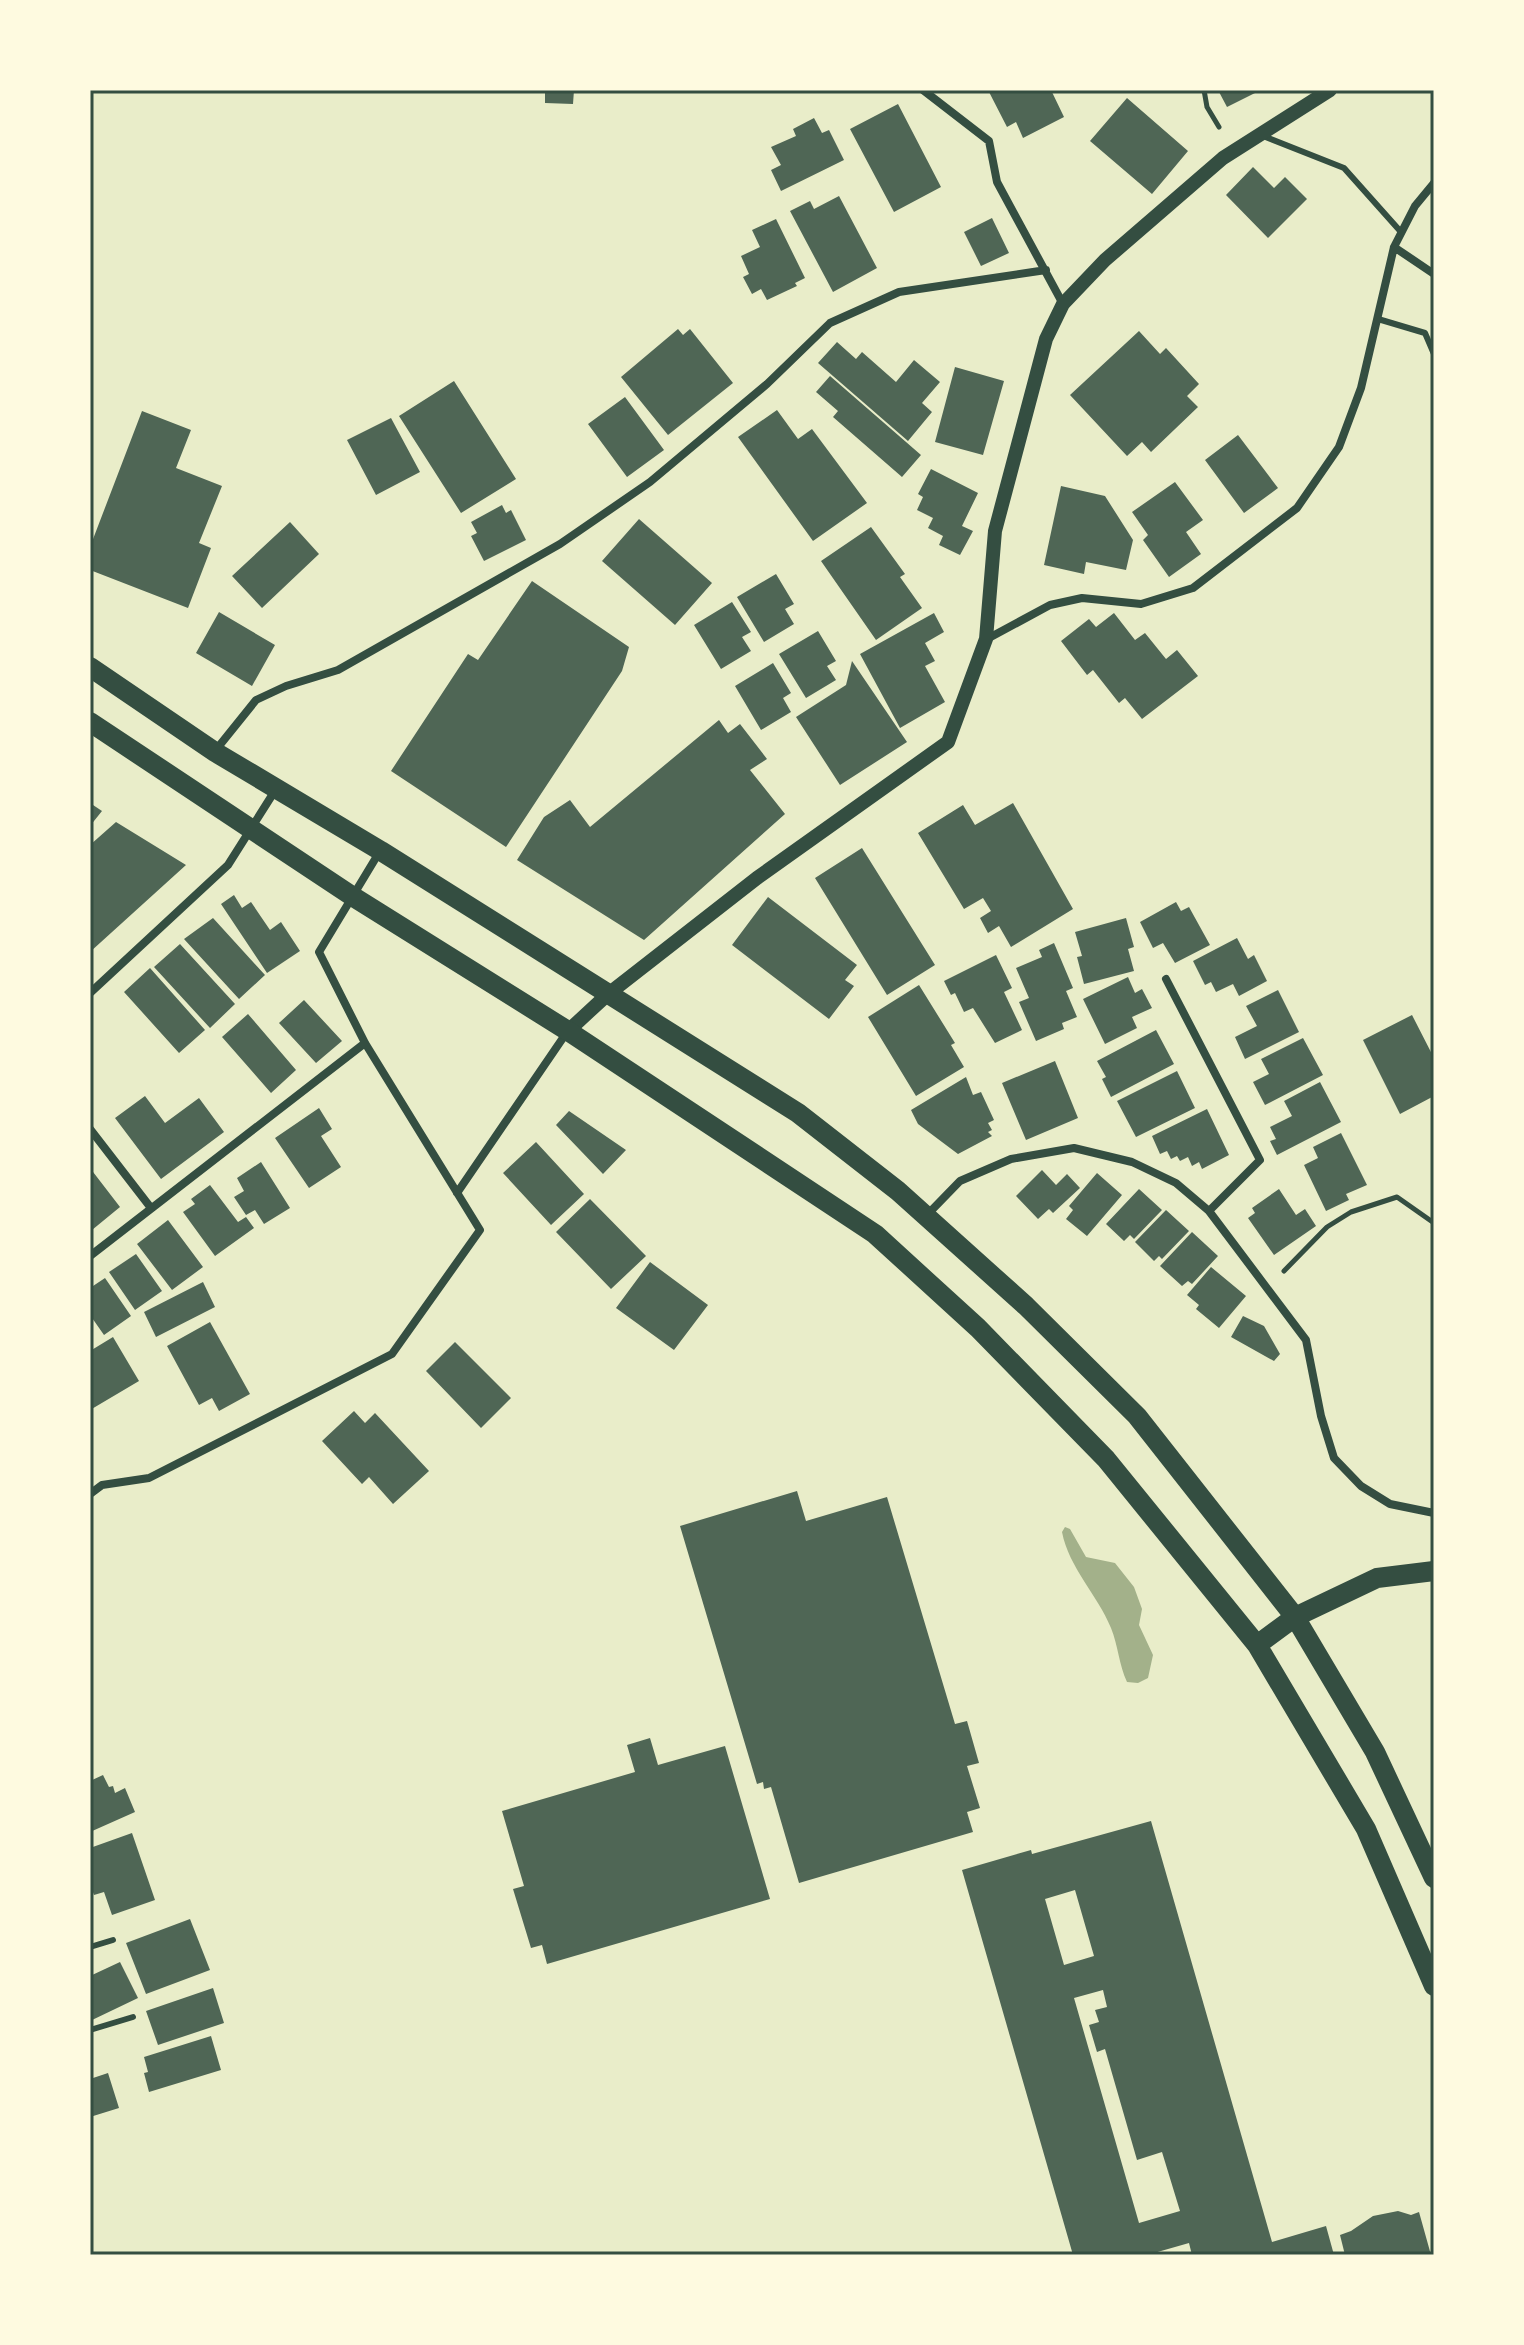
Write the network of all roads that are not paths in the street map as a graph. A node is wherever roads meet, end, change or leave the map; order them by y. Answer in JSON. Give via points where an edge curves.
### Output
{"nodes":[{"id":1,"x":923,"y":90,"type":"edge"},
{"id":2,"x":1330,"y":90,"type":"edge"},
{"id":3,"x":1260,"y":135,"type":"junction"},
{"id":4,"x":1434,"y":183,"type":"edge"},
{"id":5,"x":1401,"y":232,"type":"junction"},
{"id":6,"x":1394,"y":247,"type":"junction"},
{"id":7,"x":1046,"y":270,"type":"junction"},
{"id":8,"x":1434,"y":274,"type":"edge"},
{"id":9,"x":1063,"y":304,"type":"junction"},
{"id":10,"x":1378,"y":319,"type":"junction"},
{"id":11,"x":1434,"y":354,"type":"edge"},
{"id":12,"x":986,"y":639,"type":"junction"},
{"id":13,"x":90,"y":667,"type":"edge"},
{"id":14,"x":90,"y":722,"type":"edge"},
{"id":15,"x":215,"y":752,"type":"junction"},
{"id":16,"x":276,"y":789,"type":"junction"},
{"id":17,"x":251,"y":829,"type":"junction"},
{"id":18,"x":381,"y":851,"type":"junction"},
{"id":19,"x":352,"y":896,"type":"junction"},
{"id":20,"x":1166,"y":979,"type":"dead end"},
{"id":21,"x":90,"y":993,"type":"edge"},
{"id":22,"x":607,"y":995,"type":"junction"},
{"id":23,"x":568,"y":1031,"type":"junction"},
{"id":24,"x":365,"y":1043,"type":"junction"},
{"id":25,"x":90,"y":1129,"type":"edge"},
{"id":26,"x":457,"y":1193,"type":"junction"},
{"id":27,"x":151,"y":1208,"type":"junction"},
{"id":28,"x":1209,"y":1211,"type":"junction"},
{"id":29,"x":926,"y":1216,"type":"junction"},
{"id":30,"x":90,"y":1256,"type":"edge"},
{"id":31,"x":90,"y":1494,"type":"edge"},
{"id":32,"x":1434,"y":1513,"type":"edge"},
{"id":33,"x":1434,"y":1571,"type":"edge"},
{"id":34,"x":1295,"y":1617,"type":"junction"},
{"id":35,"x":1257,"y":1645,"type":"junction"},
{"id":36,"x":1434,"y":1878,"type":"edge"},
{"id":37,"x":113,"y":1940,"type":"dead end"},
{"id":38,"x":90,"y":1947,"type":"edge"},
{"id":39,"x":1434,"y":1986,"type":"edge"},
{"id":40,"x":133,"y":2017,"type":"dead end"},
{"id":41,"x":90,"y":2030,"type":"edge"}],
"edges":[{"from":1,"to":7,"type":"street","via":[[989,141],[997,182]]},
{"from":2,"to":3,"type":"street"},
{"from":3,"to":5,"type":"lane","via":[[1344,168]]},
{"from":3,"to":9,"type":"street","via":[[1223,158],[1105,260]]},
{"from":4,"to":5,"type":"street"},
{"from":5,"to":6,"type":"street"},
{"from":6,"to":8,"type":"street"},
{"from":6,"to":10,"type":"street"},
{"from":7,"to":9,"type":"street"},
{"from":7,"to":15,"type":"street","via":[[899,292],[830,323],[767,384],[650,482],[560,544],[338,670],[256,700]]},
{"from":9,"to":12,"type":"street","via":[[1046,339],[995,531]]},
{"from":10,"to":11,"type":"lane","via":[[1425,333]]},
{"from":10,"to":12,"type":"street","via":[[1339,447],[1297,508],[1193,588],[1141,604],[1082,598],[1050,605]]},
{"from":12,"to":22,"type":"street","via":[[948,742],[757,878]]},
{"from":13,"to":15,"type":"main road"},
{"from":14,"to":17,"type":"main road"},
{"from":15,"to":16,"type":"main road"},
{"from":16,"to":17,"type":"street"},
{"from":16,"to":18,"type":"main road"},
{"from":17,"to":19,"type":"main road"},
{"from":17,"to":21,"type":"street","via":[[228,865]]},
{"from":18,"to":19,"type":"street"},
{"from":18,"to":22,"type":"main road"},
{"from":19,"to":23,"type":"main road"},
{"from":19,"to":24,"type":"street","via":[[319,952]]},
{"from":20,"to":28,"type":"street","via":[[1260,1160]]},
{"from":22,"to":23,"type":"street"},
{"from":22,"to":29,"type":"main road","via":[[798,1113]]},
{"from":23,"to":26,"type":"street"},
{"from":23,"to":35,"type":"main road","via":[[875,1234],[978,1328],[1106,1459]]},
{"from":24,"to":26,"type":"street"},
{"from":24,"to":27,"type":"street"},
{"from":25,"to":27,"type":"street"},
{"from":26,"to":31,"type":"street","via":[[480,1230],[392,1354],[149,1478],[102,1485]]},
{"from":27,"to":30,"type":"street"},
{"from":28,"to":29,"type":"street","via":[[1176,1183],[1132,1162],[1074,1148],[1011,1159],[960,1181]]},
{"from":28,"to":32,"type":"street","via":[[1306,1340],[1334,1458],[1361,1486],[1390,1504]]},
{"from":29,"to":34,"type":"main road","via":[[1137,1416]]},
{"from":33,"to":34,"type":"main road","via":[[1377,1578]]},
{"from":34,"to":35,"type":"main road"},
{"from":34,"to":36,"type":"main road","via":[[1375,1752]]},
{"from":35,"to":39,"type":"main road","via":[[1366,1829]]},
{"from":37,"to":38,"type":"lane"},
{"from":40,"to":41,"type":"lane"}]}
